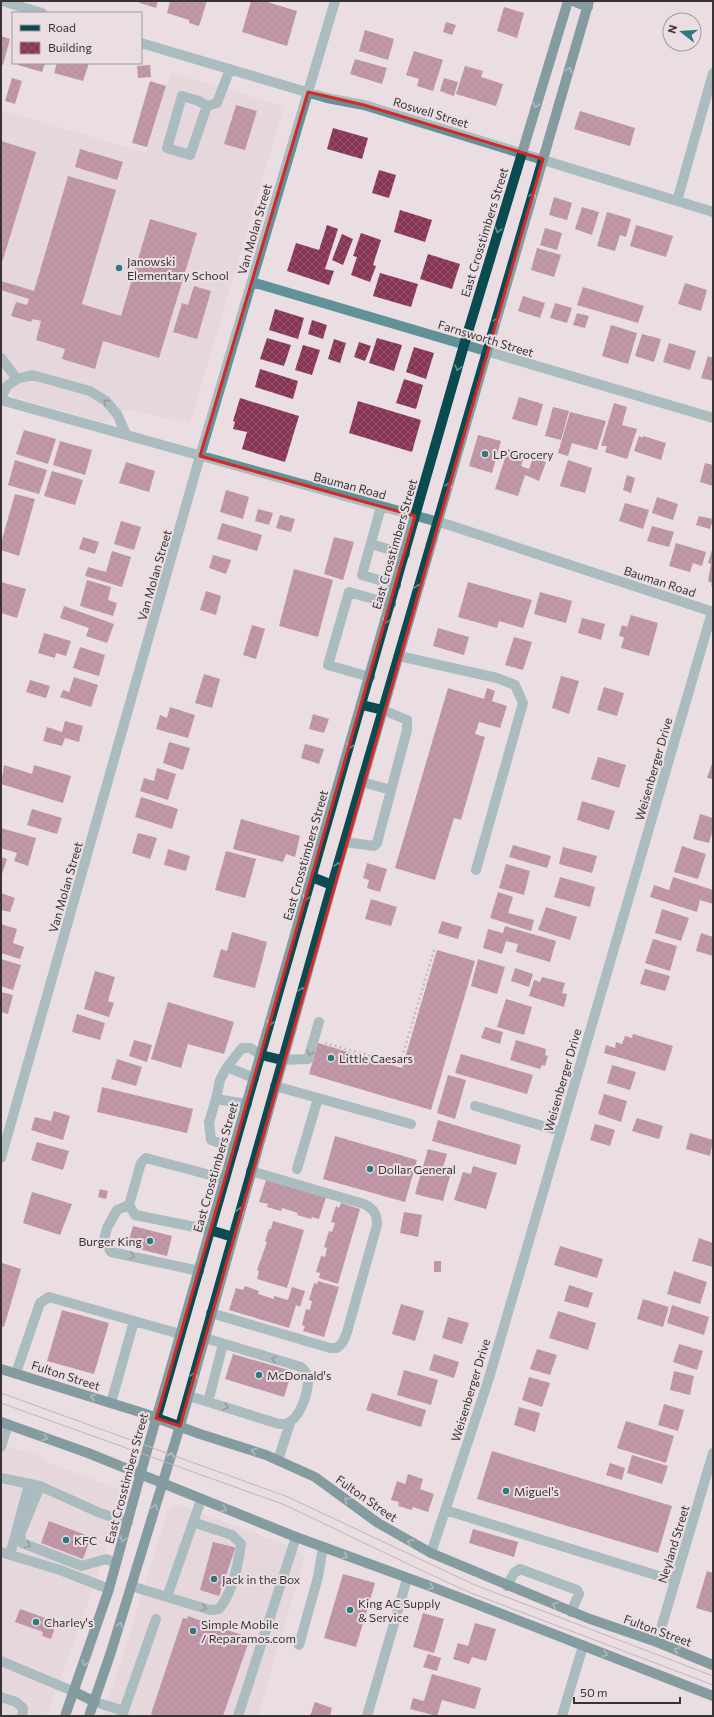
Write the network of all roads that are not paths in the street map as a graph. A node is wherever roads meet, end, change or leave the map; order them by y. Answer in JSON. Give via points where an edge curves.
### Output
{"nodes":[{"id":1,"x":335,"y":1,"type":"edge"},
{"id":2,"x":568,"y":1,"type":"edge"},
{"id":3,"x":573,"y":1,"type":"edge"},
{"id":4,"x":8,"y":2,"type":"edge"},
{"id":5,"x":588,"y":4,"type":"edge"},
{"id":6,"x":39,"y":12,"type":"edge"},
{"id":7,"x":142,"y":43,"type":"edge"},
{"id":8,"x":230,"y":69,"type":"junction"},
{"id":9,"x":713,"y":73,"type":"edge"},
{"id":10,"x":308,"y":92,"type":"junction"},
{"id":11,"x":207,"y":106,"type":"junction"},
{"id":12,"x":521,"y":153,"type":"junction"},
{"id":13,"x":543,"y":159,"type":"junction"},
{"id":14,"x":677,"y":201,"type":"junction"},
{"id":15,"x":713,"y":212,"type":"edge"},
{"id":16,"x":252,"y":282,"type":"junction"},
{"id":17,"x":464,"y":344,"type":"junction"},
{"id":18,"x":488,"y":352,"type":"junction"},
{"id":19,"x":1,"y":358,"type":"edge"},
{"id":20,"x":17,"y":379,"type":"junction"},
{"id":21,"x":1,"y":399,"type":"edge"},
{"id":22,"x":713,"y":418,"type":"edge"},
{"id":23,"x":126,"y":434,"type":"junction"},
{"id":24,"x":200,"y":456,"type":"junction"},
{"id":25,"x":381,"y":507,"type":"junction"},
{"id":26,"x":415,"y":516,"type":"junction"},
{"id":27,"x":437,"y":522,"type":"junction"},
{"id":28,"x":371,"y":544,"type":"junction"},
{"id":29,"x":405,"y":554,"type":"junction"},
{"id":30,"x":396,"y":585,"type":"junction"},
{"id":31,"x":391,"y":604,"type":"junction"},
{"id":32,"x":712,"y":612,"type":"edge"},
{"id":33,"x":399,"y":656,"type":"junction"},
{"id":34,"x":370,"y":677,"type":"junction"},
{"id":35,"x":362,"y":705,"type":"junction"},
{"id":36,"x":383,"y":710,"type":"junction"},
{"id":37,"x":362,"y":782,"type":"junction"},
{"id":38,"x":391,"y":790,"type":"junction"},
{"id":39,"x":345,"y":842,"type":"junction"},
{"id":40,"x":476,"y":870,"type":"dead end"},
{"id":41,"x":312,"y":877,"type":"junction"},
{"id":42,"x":332,"y":885,"type":"junction"},
{"id":43,"x":319,"y":1022,"type":"dead end"},
{"id":44,"x":261,"y":1055,"type":"junction"},
{"id":45,"x":282,"y":1060,"type":"junction"},
{"id":46,"x":227,"y":1067,"type":"junction"},
{"id":47,"x":254,"y":1078,"type":"junction"},
{"id":48,"x":275,"y":1086,"type":"junction"},
{"id":49,"x":318,"y":1098,"type":"junction"},
{"id":50,"x":216,"y":1099,"type":"junction"},
{"id":51,"x":247,"y":1104,"type":"junction"},
{"id":52,"x":475,"y":1106,"type":"dead end"},
{"id":53,"x":411,"y":1124,"type":"dead end"},
{"id":54,"x":560,"y":1131,"type":"junction"},
{"id":55,"x":234,"y":1148,"type":"junction"},
{"id":56,"x":1,"y":1158,"type":"edge"},
{"id":57,"x":297,"y":1169,"type":"dead end"},
{"id":58,"x":251,"y":1171,"type":"junction"},
{"id":59,"x":225,"y":1179,"type":"junction"},
{"id":60,"x":129,"y":1206,"type":"junction"},
{"id":61,"x":210,"y":1230,"type":"junction"},
{"id":62,"x":233,"y":1237,"type":"junction"},
{"id":63,"x":199,"y":1271,"type":"junction"},
{"id":64,"x":211,"y":1313,"type":"junction"},
{"id":65,"x":134,"y":1321,"type":"junction"},
{"id":66,"x":180,"y":1334,"type":"junction"},
{"id":67,"x":204,"y":1338,"type":"junction"},
{"id":68,"x":224,"y":1344,"type":"junction"},
{"id":69,"x":1,"y":1369,"type":"edge"},
{"id":70,"x":16,"y":1373,"type":"junction"},
{"id":71,"x":188,"y":1396,"type":"junction"},
{"id":72,"x":208,"y":1402,"type":"junction"},
{"id":73,"x":111,"y":1403,"type":"junction"},
{"id":74,"x":156,"y":1418,"type":"junction"},
{"id":75,"x":4,"y":1423,"type":"edge"},
{"id":76,"x":290,"y":1423,"type":"junction"},
{"id":77,"x":180,"y":1426,"type":"junction"},
{"id":78,"x":1,"y":1447,"type":"edge"},
{"id":79,"x":713,"y":1453,"type":"edge"},
{"id":80,"x":278,"y":1460,"type":"junction"},
{"id":81,"x":140,"y":1474,"type":"junction"},
{"id":82,"x":1,"y":1478,"type":"edge"},
{"id":83,"x":162,"y":1483,"type":"junction"},
{"id":84,"x":29,"y":1484,"type":"junction"},
{"id":85,"x":40,"y":1486,"type":"junction"},
{"id":86,"x":201,"y":1500,"type":"junction"},
{"id":87,"x":445,"y":1510,"type":"junction"},
{"id":88,"x":128,"y":1522,"type":"junction"},
{"id":89,"x":193,"y":1522,"type":"junction"},
{"id":90,"x":296,"y":1537,"type":"junction"},
{"id":91,"x":323,"y":1547,"type":"junction"},
{"id":92,"x":6,"y":1553,"type":"edge"},
{"id":93,"x":431,"y":1553,"type":"junction"},
{"id":94,"x":116,"y":1563,"type":"junction"},
{"id":95,"x":408,"y":1579,"type":"junction"},
{"id":96,"x":675,"y":1581,"type":"junction"},
{"id":97,"x":132,"y":1586,"type":"junction"},
{"id":98,"x":508,"y":1586,"type":"junction"},
{"id":99,"x":109,"y":1589,"type":"junction"},
{"id":100,"x":166,"y":1597,"type":"junction"},
{"id":101,"x":571,"y":1612,"type":"junction"},
{"id":102,"x":156,"y":1619,"type":"dead end"},
{"id":103,"x":657,"y":1642,"type":"junction"},
{"id":104,"x":299,"y":1645,"type":"dead end"},
{"id":105,"x":583,"y":1646,"type":"junction"},
{"id":106,"x":1,"y":1662,"type":"edge"},
{"id":107,"x":713,"y":1665,"type":"edge"},
{"id":108,"x":75,"y":1692,"type":"junction"},
{"id":109,"x":1,"y":1696,"type":"edge"},
{"id":110,"x":713,"y":1696,"type":"edge"},
{"id":111,"x":95,"y":1702,"type":"junction"},
{"id":112,"x":123,"y":1714,"type":"edge"},
{"id":113,"x":22,"y":1716,"type":"edge"},
{"id":114,"x":65,"y":1716,"type":"edge"},
{"id":115,"x":89,"y":1716,"type":"edge"},
{"id":116,"x":238,"y":1716,"type":"edge"},
{"id":117,"x":367,"y":1716,"type":"edge"},
{"id":118,"x":562,"y":1716,"type":"edge"}],
"edges":[{"from":1,"to":10,"type":"street","name":"Van Molan Street"},
{"from":2,"to":12,"type":"main road","name":"East Crosstimbers Street","one_way":true},
{"from":3,"to":5,"type":"main road"},
{"from":4,"to":6,"type":"street"},
{"from":13,"to":5,"type":"main road","one_way":true},
{"from":7,"to":8,"type":"street","name":"Roswell Street"},
{"from":8,"to":10,"type":"street","name":"Roswell Street"},
{"from":8,"to":11,"type":"street","via":[[217,103]]},
{"from":9,"to":14,"type":"street"},
{"from":10,"to":12,"type":"street","name":"Roswell Street","via":[[364,105]]},
{"from":10,"to":16,"type":"street","name":"Van Molan Street"},
{"from":11,"to":11,"type":"street","via":[[182,96],[167,148],[190,155]]},
{"from":12,"to":13,"type":"street","name":"Roswell Street"},
{"from":12,"to":17,"type":"main road","name":"East Crosstimbers Street","one_way":true},
{"from":13,"to":14,"type":"street","name":"Roswell Street"},
{"from":18,"to":13,"type":"main road","one_way":true},
{"from":14,"to":15,"type":"street","name":"Roswell Street"},
{"from":16,"to":17,"type":"street","name":"Farnsworth Street"},
{"from":16,"to":24,"type":"street","name":"Van Molan Street"},
{"from":17,"to":18,"type":"street","name":"Farnsworth Street"},
{"from":17,"to":26,"type":"main road","name":"East Crosstimbers Street","one_way":true},
{"from":18,"to":22,"type":"street","name":"Farnsworth Street"},
{"from":27,"to":18,"type":"main road","one_way":true},
{"from":19,"to":20,"type":"street"},
{"from":20,"to":21,"type":"street","via":[[7,386]]},
{"from":23,"to":20,"type":"street","one_way":true,"via":[[117,414],[106,401],[90,391],[32,375]]},
{"from":21,"to":23,"type":"street","name":"Bauman Road"},
{"from":23,"to":24,"type":"street","name":"Bauman Road"},
{"from":24,"to":25,"type":"street","name":"Bauman Road"},
{"from":24,"to":56,"type":"street","name":"Van Molan Street"},
{"from":25,"to":26,"type":"street","name":"Bauman Road"},
{"from":25,"to":28,"type":"street"},
{"from":26,"to":27,"type":"street","name":"Bauman Road"},
{"from":26,"to":29,"type":"main road","name":"East Crosstimbers Street"},
{"from":27,"to":32,"type":"street","name":"Bauman Road"},
{"from":33,"to":27,"type":"main road","one_way":true},
{"from":28,"to":29,"type":"street"},
{"from":28,"to":30,"type":"street","via":[[362,575]]},
{"from":29,"to":30,"type":"main road","name":"East Crosstimbers Street"},
{"from":30,"to":31,"type":"main road","name":"East Crosstimbers Street"},
{"from":31,"to":34,"type":"main road","name":"East Crosstimbers Street","one_way":true},
{"from":31,"to":34,"type":"street","via":[[349,592],[330,658],[328,665]]},
{"from":32,"to":54,"type":"street","name":"Weisenberger Drive"},
{"from":33,"to":36,"type":"main road"},
{"from":33,"to":40,"type":"street","via":[[497,678],[515,685],[523,703]]},
{"from":34,"to":35,"type":"main road","name":"East Crosstimbers Street"},
{"from":35,"to":36,"type":"main road"},
{"from":35,"to":41,"type":"main road","name":"East Crosstimbers Street","one_way":true},
{"from":36,"to":37,"type":"main road"},
{"from":36,"to":38,"type":"street","via":[[407,720],[407,730]]},
{"from":37,"to":38,"type":"street"},
{"from":37,"to":39,"type":"main road"},
{"from":38,"to":39,"type":"street","via":[[377,843],[374,846]]},
{"from":42,"to":39,"type":"main road","one_way":true},
{"from":41,"to":42,"type":"main road"},
{"from":41,"to":44,"type":"main road","name":"East Crosstimbers Street","one_way":true},
{"from":45,"to":42,"type":"main road","one_way":true},
{"from":43,"to":45,"type":"street","one_way":true,"via":[[308,1059]]},
{"from":44,"to":45,"type":"main road"},
{"from":44,"to":46,"type":"street","via":[[250,1048],[242,1048]]},
{"from":44,"to":47,"type":"main road","name":"East Crosstimbers Street"},
{"from":45,"to":48,"type":"main road"},
{"from":46,"to":47,"type":"street"},
{"from":46,"to":50,"type":"street","via":[[220,1080]]},
{"from":47,"to":51,"type":"main road","name":"East Crosstimbers Street"},
{"from":48,"to":49,"type":"street"},
{"from":48,"to":58,"type":"main road"},
{"from":49,"to":53,"type":"street"},
{"from":49,"to":57,"type":"street"},
{"from":50,"to":51,"type":"street"},
{"from":50,"to":55,"type":"street","via":[[209,1122],[211,1140]]},
{"from":51,"to":55,"type":"main road","name":"East Crosstimbers Street"},
{"from":52,"to":54,"type":"street"},
{"from":54,"to":87,"type":"street","name":"Weisenberger Drive","via":[[489,1378]]},
{"from":55,"to":59,"type":"main road","name":"East Crosstimbers Street"},
{"from":62,"to":58,"type":"main road","one_way":true},
{"from":58,"to":64,"type":"street","via":[[372,1208],[377,1215],[375,1233],[347,1332],[337,1348]]},
{"from":59,"to":60,"type":"street","via":[[146,1158],[141,1163]]},
{"from":59,"to":61,"type":"main road","name":"East Crosstimbers Street"},
{"from":60,"to":61,"type":"street","via":[[135,1214]]},
{"from":60,"to":63,"type":"street","one_way":true,"via":[[117,1210],[107,1228],[104,1240],[111,1252]]},
{"from":61,"to":62,"type":"main road"},
{"from":61,"to":63,"type":"main road","name":"East Crosstimbers Street"},
{"from":62,"to":64,"type":"main road"},
{"from":63,"to":66,"type":"main road","name":"East Crosstimbers Street"},
{"from":64,"to":67,"type":"main road"},
{"from":65,"to":66,"type":"street"},
{"from":65,"to":70,"type":"street","via":[[49,1297],[40,1303]]},
{"from":65,"to":73,"type":"street"},
{"from":66,"to":74,"type":"main road","name":"East Crosstimbers Street"},
{"from":67,"to":68,"type":"street"},
{"from":71,"to":67,"type":"main road","one_way":true},
{"from":68,"to":72,"type":"street"},
{"from":76,"to":68,"type":"street","one_way":true,"via":[[303,1402],[308,1380],[306,1372],[301,1367]]},
{"from":69,"to":70,"type":"main road","name":"Fulton Street"},
{"from":73,"to":70,"type":"main road","name":"Fulton Street","one_way":true},
{"from":71,"to":72,"type":"street"},
{"from":71,"to":77,"type":"main road"},
{"from":72,"to":76,"type":"street","one_way":true,"via":[[279,1424]]},
{"from":73,"to":74,"type":"main road","name":"Fulton Street"},
{"from":74,"to":77,"type":"main road","name":"Fulton Street"},
{"from":74,"to":81,"type":"main road","name":"East Crosstimbers Street"},
{"from":75,"to":78,"type":"street"},
{"from":75,"to":81,"type":"main road","one_way":true},
{"from":76,"to":80,"type":"street"},
{"from":80,"to":77,"type":"main road","name":"Fulton Street","one_way":true},
{"from":83,"to":77,"type":"main road","one_way":true},
{"from":79,"to":96,"type":"street","name":"Neyland Street"},
{"from":93,"to":80,"type":"main road","name":"Fulton Street","one_way":true,"via":[[378,1523],[315,1477]]},
{"from":81,"to":83,"type":"main road"},
{"from":81,"to":88,"type":"main road","name":"East Crosstimbers Street"},
{"from":82,"to":84,"type":"street"},
{"from":83,"to":86,"type":"main road"},
{"from":97,"to":83,"type":"main road","one_way":true},
{"from":84,"to":85,"type":"street"},
{"from":84,"to":92,"type":"street"},
{"from":85,"to":88,"type":"street","via":[[100,1513]]},
{"from":85,"to":94,"type":"street","one_way":true,"via":[[20,1535],[22,1543],[82,1566],[106,1559]]},
{"from":86,"to":89,"type":"street"},
{"from":86,"to":90,"type":"main road","one_way":true},
{"from":87,"to":93,"type":"street","name":"Weisenberger Drive"},
{"from":87,"to":96,"type":"street"},
{"from":88,"to":94,"type":"main road","name":"East Crosstimbers Street","one_way":true},
{"from":89,"to":100,"type":"street"},
{"from":100,"to":89,"type":"street","one_way":true,"via":[[210,1610],[219,1609],[226,1600],[241,1544],[232,1535]]},
{"from":90,"to":91,"type":"main road"},
{"from":90,"to":116,"type":"street"},
{"from":91,"to":95,"type":"main road","one_way":true},
{"from":91,"to":104,"type":"street","via":[[318,1577]]},
{"from":92,"to":99,"type":"street"},
{"from":93,"to":98,"type":"main road","name":"Fulton Street"},
{"from":94,"to":99,"type":"main road","name":"East Crosstimbers Street"},
{"from":95,"to":105,"type":"main road","one_way":true},
{"from":95,"to":117,"type":"street"},
{"from":96,"to":103,"type":"street","name":"Neyland Street"},
{"from":97,"to":100,"type":"street"},
{"from":111,"to":97,"type":"main road","one_way":true},
{"from":101,"to":98,"type":"main road","name":"Fulton Street","one_way":true},
{"from":98,"to":101,"type":"street","via":[[514,1573],[520,1569],[577,1590],[579,1594]]},
{"from":99,"to":108,"type":"main road","name":"East Crosstimbers Street","one_way":true},
{"from":101,"to":103,"type":"main road","name":"Fulton Street"},
{"from":102,"to":112,"type":"street"},
{"from":107,"to":103,"type":"main road","name":"Fulton Street","one_way":true},
{"from":105,"to":110,"type":"main road","one_way":true},
{"from":105,"to":118,"type":"street"},
{"from":106,"to":108,"type":"street"},
{"from":108,"to":111,"type":"main road"},
{"from":108,"to":114,"type":"main road","name":"East Crosstimbers Street"},
{"from":109,"to":113,"type":"street","via":[[20,1705],[23,1708]]},
{"from":111,"to":112,"type":"street"},
{"from":111,"to":115,"type":"main road"}]}
